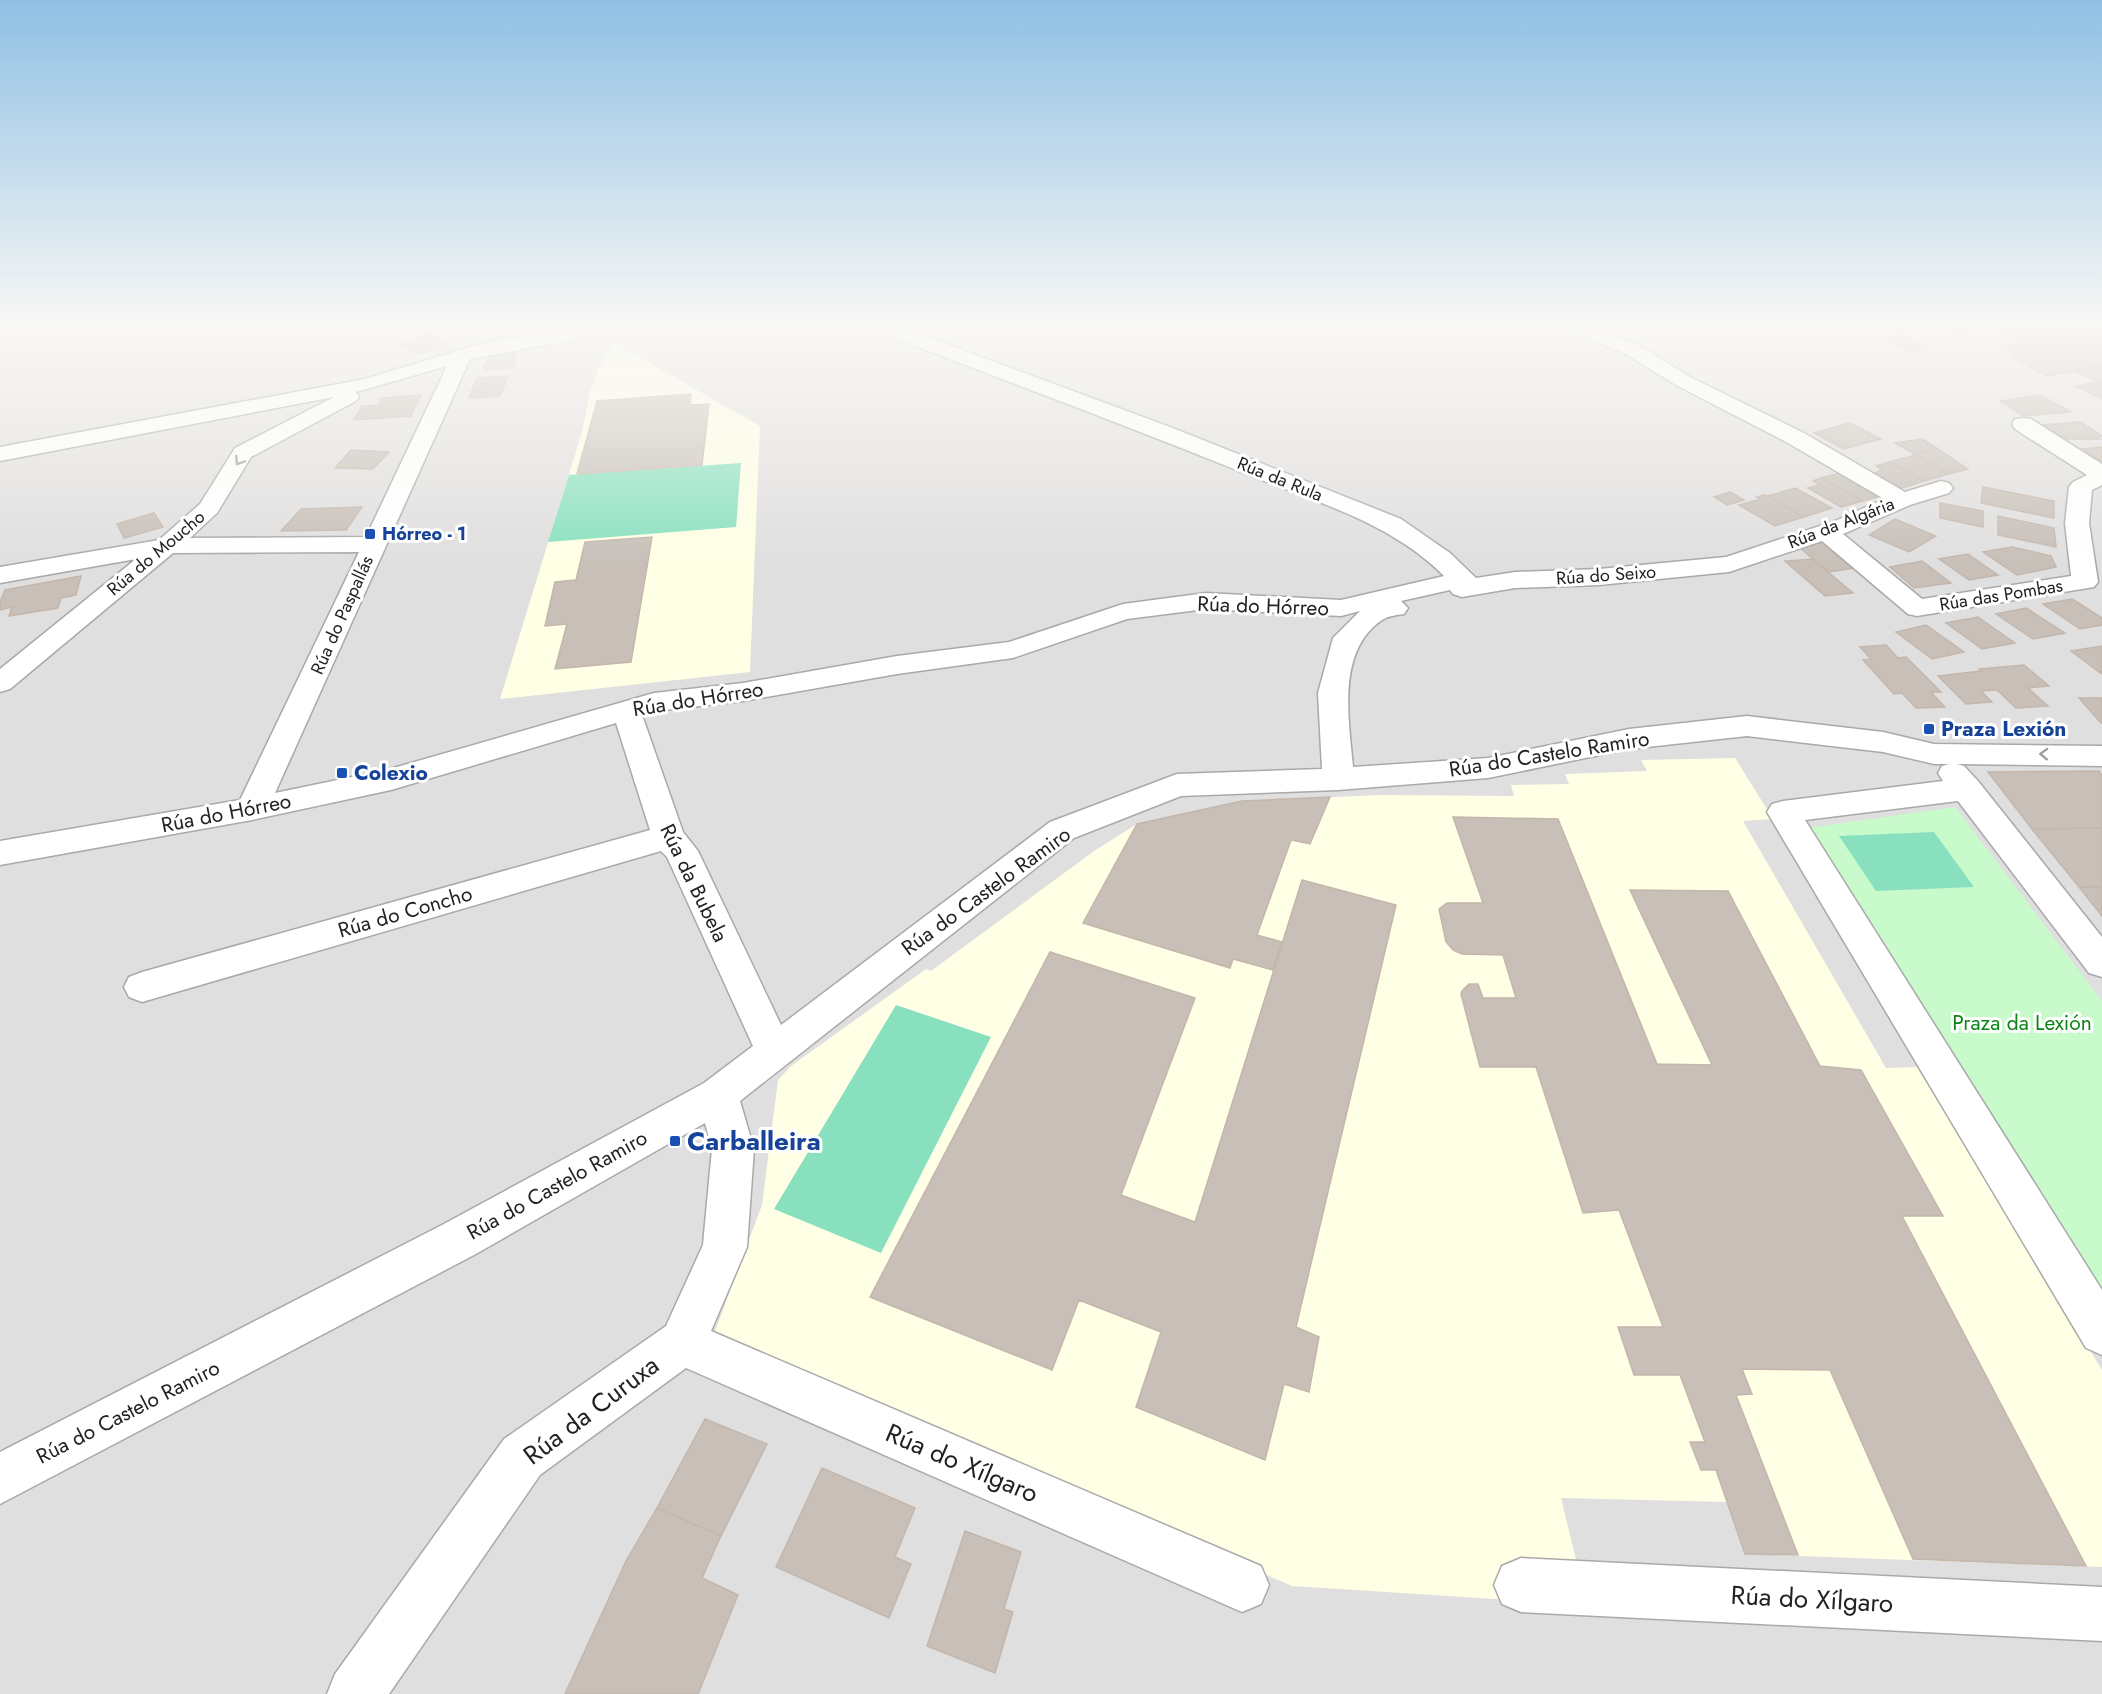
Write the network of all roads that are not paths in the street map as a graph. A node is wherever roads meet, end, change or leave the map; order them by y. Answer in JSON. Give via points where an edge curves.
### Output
{"nodes":[{"id":1,"x":252,"y":406,"type":"edge"},
{"id":2,"x":336,"y":406,"type":"edge"},
{"id":3,"x":438,"y":406,"type":"edge"},
{"id":4,"x":1093,"y":406,"type":"edge"},
{"id":5,"x":1733,"y":406,"type":"edge"},
{"id":6,"x":2023,"y":424,"type":"dead end"},
{"id":7,"x":0,"y":454,"type":"edge"},
{"id":8,"x":2102,"y":475,"type":"edge"},
{"id":9,"x":1941,"y":488,"type":"dead end"},
{"id":10,"x":1902,"y":500,"type":"junction"},
{"id":11,"x":1825,"y":531,"type":"junction"},
{"id":12,"x":374,"y":544,"type":"junction"},
{"id":13,"x":167,"y":546,"type":"junction"},
{"id":14,"x":1742,"y":560,"type":"joint"},
{"id":15,"x":0,"y":575,"type":"edge"},
{"id":16,"x":1466,"y":583,"type":"junction"},
{"id":17,"x":1366,"y":603,"type":"joint"},
{"id":18,"x":1,"y":681,"type":"edge"},
{"id":19,"x":626,"y":710,"type":"junction"},
{"id":20,"x":1934,"y":754,"type":"junction"},
{"id":21,"x":2102,"y":756,"type":"edge"},
{"id":22,"x":1338,"y":780,"type":"junction"},
{"id":23,"x":1967,"y":789,"type":"junction"},
{"id":24,"x":252,"y":810,"type":"junction"},
{"id":25,"x":668,"y":837,"type":"junction"},
{"id":26,"x":0,"y":853,"type":"edge"},
{"id":27,"x":2102,"y":963,"type":"edge"},
{"id":28,"x":142,"y":987,"type":"dead end"},
{"id":29,"x":774,"y":1051,"type":"junction"},
{"id":30,"x":718,"y":1095,"type":"junction"},
{"id":31,"x":2102,"y":1332,"type":"edge"},
{"id":32,"x":682,"y":1341,"type":"junction"},
{"id":33,"x":0,"y":1479,"type":"edge"},
{"id":34,"x":1242,"y":1585,"type":"dead end"},
{"id":35,"x":1521,"y":1585,"type":"dead end"},
{"id":36,"x":2102,"y":1614,"type":"edge"},
{"id":37,"x":355,"y":1694,"type":"edge"}],
"edges":[{"from":1,"to":7,"type":"street"},
{"from":2,"to":13,"type":"street","name":"Rúa do Moucho","one_way":true,"via":[[243,453],[209,508]]},
{"from":3,"to":12,"type":"street","name":"Rúa do Paspallás"},
{"from":4,"to":16,"type":"street","name":"Rúa da Rula","via":[[1392,524],[1441,558]]},
{"from":5,"to":10,"type":"street"},
{"from":6,"to":8,"type":"street"},
{"from":8,"to":11,"type":"street","name":"Rúa das Pombas","via":[[2082,487],[2077,522],[2085,582],[1917,608]]},
{"from":9,"to":10,"type":"street","name":"Rúa da Algária"},
{"from":10,"to":11,"type":"street","name":"Rúa da Algária"},
{"from":11,"to":14,"type":"street","name":"Rúa da Algária"},
{"from":12,"to":13,"type":"street"},
{"from":12,"to":24,"type":"street","name":"Rúa do Paspallás"},
{"from":13,"to":15,"type":"street"},
{"from":13,"to":18,"type":"street","name":"Rúa do Moucho"},
{"from":14,"to":16,"type":"street","name":"Rúa do Seixo","via":[[1599,577]]},
{"from":16,"to":17,"type":"street","name":"Rúa do Seixo"},
{"from":16,"to":22,"type":"street","name":"Rúa do Seixo","via":[[1374,614],[1347,638],[1332,693]]},
{"from":17,"to":19,"type":"street","name":"Rúa do Hórreo","via":[[1341,608],[1206,601],[1123,612],[1013,650],[897,665],[748,692],[654,702]]},
{"from":19,"to":24,"type":"street","name":"Rúa do Hórreo","via":[[391,779]]},
{"from":19,"to":25,"type":"street","name":"Rúa da Bubela"},
{"from":21,"to":20,"type":"street","name":"Rúa do Castelo Ramiro","one_way":true},
{"from":20,"to":22,"type":"street","name":"Rúa do Castelo Ramiro","via":[[1883,742],[1747,726],[1629,739],[1488,768]]},
{"from":20,"to":23,"type":"street"},
{"from":22,"to":29,"type":"street","name":"Rúa do Castelo Ramiro","via":[[1177,785],[1062,830]]},
{"from":23,"to":27,"type":"street"},
{"from":23,"to":31,"type":"street","via":[[1783,812]]},
{"from":24,"to":26,"type":"street","name":"Rúa do Hórreo"},
{"from":25,"to":28,"type":"street","name":"Rúa do Concho"},
{"from":25,"to":29,"type":"street","name":"Rúa da Bubela","via":[[681,851]]},
{"from":29,"to":30,"type":"street","name":"Rúa do Castelo Ramiro"},
{"from":30,"to":32,"type":"street","name":"Rúa da Curuxa","via":[[733,1149],[725,1247]]},
{"from":30,"to":33,"type":"street","name":"Rúa do Castelo Ramiro","via":[[458,1240]]},
{"from":32,"to":34,"type":"street","name":"Rúa do Xílgaro"},
{"from":32,"to":37,"type":"street","name":"Rúa da Curuxa","via":[[522,1457]]},
{"from":35,"to":36,"type":"street","name":"Rúa do Xílgaro"}]}
